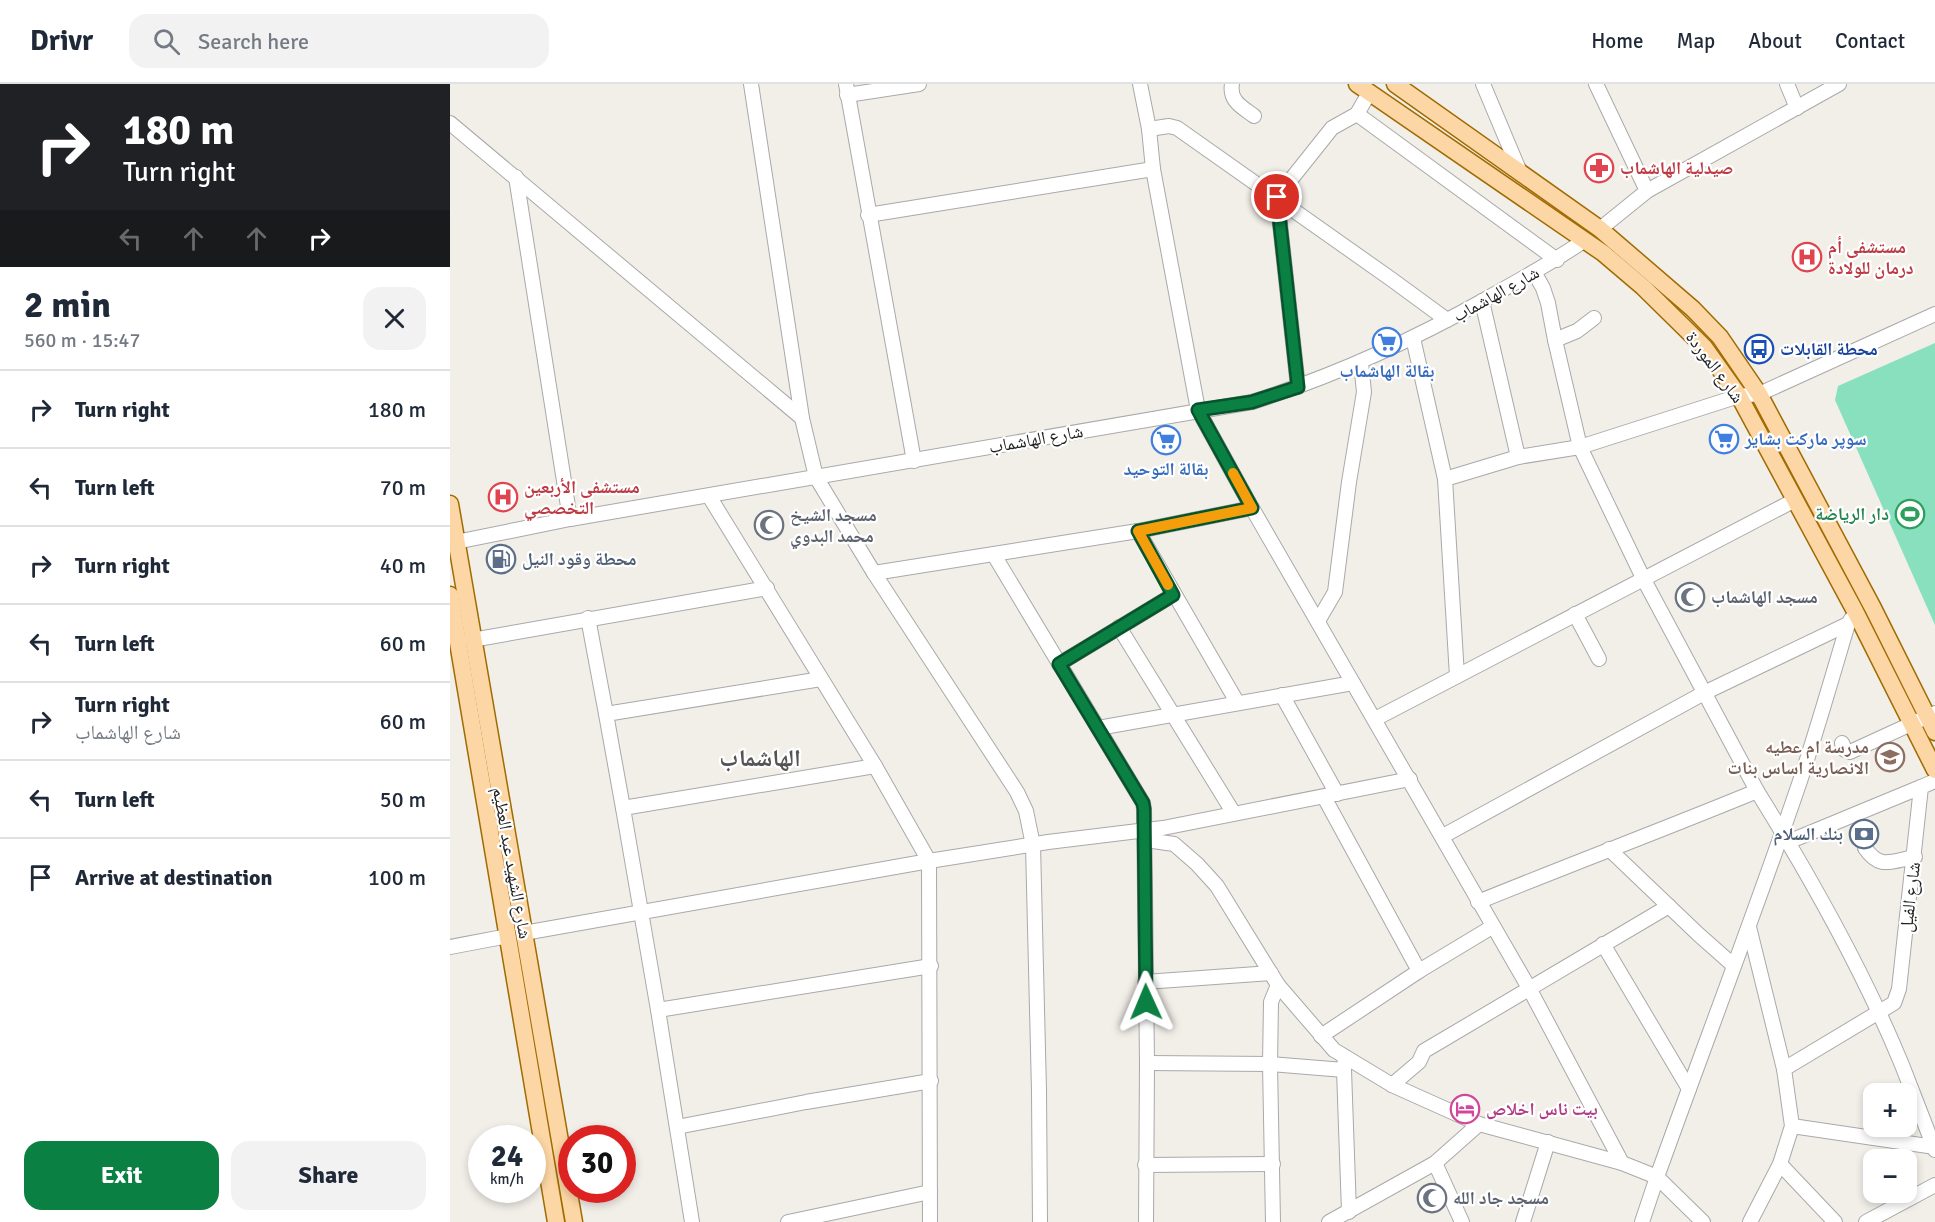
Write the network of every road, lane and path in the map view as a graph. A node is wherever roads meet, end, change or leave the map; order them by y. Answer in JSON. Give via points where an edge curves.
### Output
{"nodes":[{"id":1,"x":751,"y":84,"type":"edge"},
{"id":2,"x":919,"y":84,"type":"edge"},
{"id":3,"x":1140,"y":84,"type":"edge"},
{"id":4,"x":1232,"y":84,"type":"edge"},
{"id":5,"x":1395,"y":84,"type":"edge"},
{"id":6,"x":1483,"y":84,"type":"edge"},
{"id":7,"x":1596,"y":84,"type":"edge"},
{"id":8,"x":1787,"y":84,"type":"edge"},
{"id":9,"x":1839,"y":84,"type":"edge"},
{"id":10,"x":1363,"y":88,"type":"edge"},
{"id":11,"x":846,"y":89,"type":"edge"},
{"id":12,"x":1797,"y":108,"type":"junction"},
{"id":13,"x":1357,"y":114,"type":"junction"},
{"id":14,"x":1254,"y":116,"type":"dead end"},
{"id":15,"x":450,"y":123,"type":"edge"},
{"id":16,"x":1149,"y":129,"type":"junction"},
{"id":17,"x":1153,"y":169,"type":"junction"},
{"id":18,"x":1520,"y":172,"type":"junction"},
{"id":19,"x":516,"y":177,"type":"junction"},
{"id":20,"x":1647,"y":191,"type":"junction"},
{"id":21,"x":1277,"y":197,"type":"junction"},
{"id":22,"x":868,"y":216,"type":"junction"},
{"id":23,"x":1600,"y":229,"type":"junction"},
{"id":24,"x":1585,"y":240,"type":"junction"},
{"id":25,"x":1557,"y":260,"type":"junction"},
{"id":26,"x":1534,"y":272,"type":"junction"},
{"id":27,"x":1482,"y":301,"type":"junction"},
{"id":28,"x":1935,"y":314,"type":"edge"},
{"id":29,"x":1594,"y":318,"type":"dead end"},
{"id":30,"x":1447,"y":321,"type":"junction"},
{"id":31,"x":1413,"y":338,"type":"junction"},
{"id":32,"x":1555,"y":340,"type":"junction"},
{"id":33,"x":1361,"y":363,"type":"junction"},
{"id":34,"x":1298,"y":387,"type":"junction"},
{"id":35,"x":1759,"y":394,"type":"junction"},
{"id":36,"x":1739,"y":396,"type":"junction"},
{"id":37,"x":1198,"y":410,"type":"junction"},
{"id":38,"x":802,"y":418,"type":"junction"},
{"id":39,"x":1580,"y":447,"type":"junction"},
{"id":40,"x":1518,"y":457,"type":"junction"},
{"id":41,"x":914,"y":461,"type":"junction"},
{"id":42,"x":816,"y":477,"type":"junction"},
{"id":43,"x":1445,"y":478,"type":"junction"},
{"id":44,"x":709,"y":496,"type":"junction"},
{"id":45,"x":1795,"y":500,"type":"junction"},
{"id":46,"x":450,"y":504,"type":"edge"},
{"id":47,"x":1252,"y":508,"type":"junction"},
{"id":48,"x":570,"y":519,"type":"junction"},
{"id":49,"x":1138,"y":531,"type":"junction"},
{"id":50,"x":456,"y":542,"type":"junction"},
{"id":51,"x":994,"y":555,"type":"junction"},
{"id":52,"x":874,"y":573,"type":"junction"},
{"id":53,"x":1643,"y":578,"type":"junction"},
{"id":54,"x":767,"y":588,"type":"junction"},
{"id":55,"x":450,"y":595,"type":"edge"},
{"id":56,"x":1173,"y":595,"type":"junction"},
{"id":57,"x":1870,"y":604,"type":"junction"},
{"id":58,"x":1575,"y":614,"type":"junction"},
{"id":59,"x":1852,"y":617,"type":"junction"},
{"id":60,"x":588,"y":618,"type":"junction"},
{"id":61,"x":1318,"y":621,"type":"junction"},
{"id":62,"x":1119,"y":627,"type":"junction"},
{"id":63,"x":472,"y":640,"type":"junction"},
{"id":64,"x":1599,"y":659,"type":"dead end"},
{"id":65,"x":1059,"y":664,"type":"junction"},
{"id":66,"x":1457,"y":676,"type":"junction"},
{"id":67,"x":821,"y":679,"type":"junction"},
{"id":68,"x":1353,"y":683,"type":"junction"},
{"id":69,"x":1704,"y":693,"type":"junction"},
{"id":70,"x":1282,"y":695,"type":"junction"},
{"id":71,"x":1237,"y":702,"type":"junction"},
{"id":72,"x":606,"y":714,"type":"junction"},
{"id":73,"x":1173,"y":715,"type":"junction"},
{"id":74,"x":1924,"y":718,"type":"edge"},
{"id":75,"x":1375,"y":719,"type":"junction"},
{"id":76,"x":1098,"y":728,"type":"junction"},
{"id":77,"x":1935,"y":732,"type":"edge"},
{"id":78,"x":1842,"y":743,"type":"dead end"},
{"id":79,"x":875,"y":766,"type":"junction"},
{"id":80,"x":1935,"y":770,"type":"edge"},
{"id":81,"x":489,"y":778,"type":"junction"},
{"id":82,"x":1410,"y":779,"type":"junction"},
{"id":83,"x":1935,"y":781,"type":"edge"},
{"id":84,"x":1921,"y":787,"type":"junction"},
{"id":85,"x":1757,"y":791,"type":"junction"},
{"id":86,"x":1330,"y":796,"type":"junction"},
{"id":87,"x":623,"y":808,"type":"junction"},
{"id":88,"x":1233,"y":812,"type":"junction"},
{"id":89,"x":1146,"y":835,"type":"junction"},
{"id":90,"x":1443,"y":836,"type":"junction"},
{"id":91,"x":1785,"y":837,"type":"junction"},
{"id":92,"x":1033,"y":845,"type":"junction"},
{"id":93,"x":1865,"y":848,"type":"dead end"},
{"id":94,"x":1609,"y":849,"type":"junction"},
{"id":95,"x":1915,"y":857,"type":"junction"},
{"id":96,"x":929,"y":861,"type":"junction"},
{"id":97,"x":1478,"y":902,"type":"junction"},
{"id":98,"x":1669,"y":906,"type":"junction"},
{"id":99,"x":640,"y":913,"type":"junction"},
{"id":100,"x":1492,"y":927,"type":"junction"},
{"id":101,"x":1749,"y":927,"type":"junction"},
{"id":102,"x":516,"y":935,"type":"junction"},
{"id":103,"x":1603,"y":944,"type":"junction"},
{"id":104,"x":450,"y":947,"type":"edge"},
{"id":105,"x":1733,"y":965,"type":"junction"},
{"id":106,"x":931,"y":966,"type":"junction"},
{"id":107,"x":1419,"y":971,"type":"junction"},
{"id":108,"x":1274,"y":979,"type":"junction"},
{"id":109,"x":1145,"y":982,"type":"junction"},
{"id":110,"x":1529,"y":988,"type":"junction"},
{"id":111,"x":658,"y":1010,"type":"junction"},
{"id":112,"x":1878,"y":1013,"type":"junction"},
{"id":113,"x":1321,"y":1036,"type":"junction"},
{"id":114,"x":1147,"y":1063,"type":"junction"},
{"id":115,"x":1270,"y":1064,"type":"junction"},
{"id":116,"x":1344,"y":1064,"type":"junction"},
{"id":117,"x":1784,"y":1069,"type":"junction"},
{"id":118,"x":931,"y":1081,"type":"junction"},
{"id":119,"x":1392,"y":1084,"type":"junction"},
{"id":120,"x":1689,"y":1089,"type":"junction"},
{"id":121,"x":1479,"y":1124,"type":"junction"},
{"id":122,"x":1792,"y":1126,"type":"junction"},
{"id":123,"x":677,"y":1127,"type":"junction"},
{"id":124,"x":1548,"y":1142,"type":"junction"},
{"id":125,"x":1935,"y":1148,"type":"edge"},
{"id":126,"x":553,"y":1156,"type":"junction"},
{"id":127,"x":1435,"y":1163,"type":"junction"},
{"id":128,"x":1273,"y":1164,"type":"junction"},
{"id":129,"x":1622,"y":1164,"type":"junction"},
{"id":130,"x":1780,"y":1164,"type":"junction"},
{"id":131,"x":1145,"y":1165,"type":"junction"},
{"id":132,"x":1657,"y":1177,"type":"junction"},
{"id":133,"x":1935,"y":1185,"type":"edge"},
{"id":134,"x":930,"y":1192,"type":"junction"},
{"id":135,"x":1349,"y":1212,"type":"junction"},
{"id":136,"x":556,"y":1222,"type":"edge"},
{"id":137,"x":573,"y":1222,"type":"edge"},
{"id":138,"x":692,"y":1222,"type":"edge"},
{"id":139,"x":788,"y":1222,"type":"edge"},
{"id":140,"x":930,"y":1222,"type":"edge"},
{"id":141,"x":1040,"y":1222,"type":"edge"},
{"id":142,"x":1146,"y":1222,"type":"edge"},
{"id":143,"x":1273,"y":1222,"type":"edge"},
{"id":144,"x":1329,"y":1222,"type":"edge"},
{"id":145,"x":1462,"y":1222,"type":"edge"},
{"id":146,"x":1523,"y":1222,"type":"edge"},
{"id":147,"x":1642,"y":1222,"type":"edge"},
{"id":148,"x":1703,"y":1222,"type":"edge"},
{"id":149,"x":1750,"y":1222,"type":"edge"},
{"id":150,"x":1835,"y":1222,"type":"edge"},
{"id":151,"x":1866,"y":1222,"type":"edge"}],
"edges":[{"from":1,"to":38,"type":"street"},
{"from":2,"to":11,"type":"street"},
{"from":3,"to":16,"type":"street"},
{"from":4,"to":14,"type":"street","via":[[1236,103]]},
{"from":5,"to":18,"type":"main road","name":"شارع الموردة"},
{"from":6,"to":18,"type":"street"},
{"from":7,"to":20,"type":"street"},
{"from":8,"to":12,"type":"street"},
{"from":9,"to":12,"type":"street"},
{"from":10,"to":13,"type":"street"},
{"from":10,"to":24,"type":"main road","name":"شارع الموردة"},
{"from":11,"to":22,"type":"street"},
{"from":12,"to":20,"type":"street"},
{"from":13,"to":21,"type":"street","via":[[1332,128]]},
{"from":13,"to":25,"type":"street"},
{"from":15,"to":19,"type":"street"},
{"from":16,"to":17,"type":"street"},
{"from":16,"to":21,"type":"street","via":[[1177,128]]},
{"from":17,"to":22,"type":"street"},
{"from":17,"to":37,"type":"street"},
{"from":18,"to":23,"type":"main road","name":"شارع الموردة"},
{"from":19,"to":38,"type":"street"},
{"from":19,"to":48,"type":"street"},
{"from":20,"to":23,"type":"street"},
{"from":21,"to":30,"type":"street"},
{"from":21,"to":34,"type":"street"},
{"from":22,"to":41,"type":"street"},
{"from":23,"to":35,"type":"main road","name":"شارع الموردة","via":[[1720,337]]},
{"from":24,"to":25,"type":"street","name":"شارع الهاشماب"},
{"from":24,"to":36,"type":"main road","name":"شارع الموردة","via":[[1679,320]]},
{"from":25,"to":26,"type":"street","name":"شارع الهاشماب"},
{"from":26,"to":27,"type":"street","name":"شارع الهاشماب"},
{"from":26,"to":32,"type":"street","via":[[1548,303]]},
{"from":27,"to":30,"type":"street","name":"شارع الهاشماب"},
{"from":27,"to":40,"type":"street"},
{"from":28,"to":35,"type":"street"},
{"from":29,"to":32,"type":"street"},
{"from":30,"to":31,"type":"street","name":"شارع الهاشماب"},
{"from":31,"to":33,"type":"street","name":"شارع الهاشماب"},
{"from":31,"to":43,"type":"street"},
{"from":32,"to":39,"type":"street"},
{"from":33,"to":34,"type":"street","name":"شارع الهاشماب"},
{"from":33,"to":61,"type":"street","via":[[1364,393],[1335,592]]},
{"from":34,"to":37,"type":"street","name":"شارع الهاشماب","via":[[1252,402]]},
{"from":35,"to":36,"type":"street"},
{"from":35,"to":57,"type":"main road","name":"شارع الموردة"},
{"from":36,"to":39,"type":"street"},
{"from":36,"to":45,"type":"main road","name":"شارع الموردة"},
{"from":37,"to":41,"type":"street","name":"شارع الهاشماب"},
{"from":37,"to":47,"type":"street"},
{"from":38,"to":42,"type":"street"},
{"from":39,"to":40,"type":"street"},
{"from":39,"to":53,"type":"street"},
{"from":40,"to":43,"type":"street"},
{"from":41,"to":42,"type":"street","name":"شارع الهاشماب"},
{"from":42,"to":44,"type":"street","name":"شارع الهاشماب"},
{"from":42,"to":52,"type":"street"},
{"from":43,"to":66,"type":"street"},
{"from":44,"to":48,"type":"street","name":"شارع الهاشماب"},
{"from":44,"to":54,"type":"street"},
{"from":45,"to":53,"type":"street"},
{"from":45,"to":59,"type":"main road","name":"شارع الموردة"},
{"from":46,"to":50,"type":"main road","name":"شارع الشهيد عبد العظيم"},
{"from":47,"to":49,"type":"street"},
{"from":47,"to":61,"type":"street"},
{"from":48,"to":50,"type":"street","name":"شارع الهاشماب"},
{"from":49,"to":51,"type":"street"},
{"from":49,"to":56,"type":"street"},
{"from":50,"to":63,"type":"main road","name":"شارع الشهيد عبد العظيم"},
{"from":51,"to":52,"type":"street"},
{"from":51,"to":65,"type":"street"},
{"from":52,"to":92,"type":"street","via":[[1017,792],[1026,811]]},
{"from":53,"to":58,"type":"street"},
{"from":53,"to":69,"type":"street"},
{"from":54,"to":60,"type":"street"},
{"from":54,"to":67,"type":"street"},
{"from":55,"to":81,"type":"main road","name":"شارع الشهيد عبد العظيم"},
{"from":56,"to":62,"type":"street"},
{"from":56,"to":71,"type":"street"},
{"from":57,"to":59,"type":"street"},
{"from":57,"to":74,"type":"main road","name":"شارع الموردة"},
{"from":58,"to":64,"type":"street"},
{"from":58,"to":66,"type":"street"},
{"from":59,"to":69,"type":"street"},
{"from":59,"to":74,"type":"main road","name":"شارع الموردة"},
{"from":59,"to":91,"type":"street"},
{"from":60,"to":63,"type":"street"},
{"from":60,"to":72,"type":"street"},
{"from":61,"to":68,"type":"street"},
{"from":62,"to":65,"type":"street"},
{"from":62,"to":73,"type":"street"},
{"from":63,"to":81,"type":"main road","name":"شارع الشهيد عبد العظيم"},
{"from":65,"to":76,"type":"street"},
{"from":66,"to":75,"type":"street"},
{"from":67,"to":72,"type":"street"},
{"from":67,"to":79,"type":"street"},
{"from":68,"to":70,"type":"street"},
{"from":68,"to":75,"type":"street"},
{"from":69,"to":85,"type":"street"},
{"from":69,"to":90,"type":"street"},
{"from":70,"to":71,"type":"street"},
{"from":70,"to":86,"type":"street"},
{"from":71,"to":73,"type":"street"},
{"from":72,"to":87,"type":"street"},
{"from":73,"to":76,"type":"street"},
{"from":73,"to":88,"type":"street"},
{"from":74,"to":77,"type":"main road","name":"شارع الموردة"},
{"from":74,"to":78,"type":"street","via":[[1850,752]]},
{"from":74,"to":80,"type":"main road","name":"شارع الموردة"},
{"from":75,"to":82,"type":"street"},
{"from":76,"to":89,"type":"street","via":[[1143,803]]},
{"from":79,"to":87,"type":"street"},
{"from":79,"to":96,"type":"street"},
{"from":81,"to":102,"type":"main road","name":"شارع الشهيد عبد العظيم"},
{"from":82,"to":86,"type":"street"},
{"from":82,"to":90,"type":"street"},
{"from":83,"to":84,"type":"street"},
{"from":84,"to":91,"type":"street"},
{"from":84,"to":95,"type":"street","name":"شارع الفيل"},
{"from":85,"to":91,"type":"street"},
{"from":85,"to":94,"type":"street"},
{"from":86,"to":88,"type":"street"},
{"from":86,"to":107,"type":"street"},
{"from":87,"to":99,"type":"street"},
{"from":88,"to":89,"type":"street"},
{"from":89,"to":92,"type":"street"},
{"from":89,"to":108,"type":"street","via":[[1174,844],[1217,886]]},
{"from":89,"to":109,"type":"street"},
{"from":90,"to":97,"type":"street"},
{"from":91,"to":101,"type":"street"},
{"from":91,"to":112,"type":"street"},
{"from":92,"to":96,"type":"street"},
{"from":92,"to":141,"type":"street"},
{"from":93,"to":95,"type":"street","via":[[1873,860],[1883,862]]},
{"from":94,"to":97,"type":"street"},
{"from":94,"to":98,"type":"street"},
{"from":95,"to":112,"type":"street","name":"شارع الفيل","via":[[1899,989],[1894,1003]]},
{"from":96,"to":99,"type":"street"},
{"from":96,"to":106,"type":"street"},
{"from":97,"to":100,"type":"street"},
{"from":98,"to":103,"type":"street"},
{"from":98,"to":105,"type":"street"},
{"from":99,"to":102,"type":"street"},
{"from":99,"to":111,"type":"street"},
{"from":100,"to":107,"type":"street"},
{"from":100,"to":110,"type":"street"},
{"from":101,"to":105,"type":"street"},
{"from":101,"to":117,"type":"street"},
{"from":102,"to":104,"type":"street"},
{"from":102,"to":126,"type":"main road","name":"شارع الشهيد عبد العظيم"},
{"from":103,"to":110,"type":"street"},
{"from":103,"to":120,"type":"street"},
{"from":105,"to":120,"type":"street"},
{"from":106,"to":111,"type":"street"},
{"from":106,"to":118,"type":"street"},
{"from":107,"to":113,"type":"street"},
{"from":108,"to":109,"type":"street"},
{"from":108,"to":113,"type":"street"},
{"from":108,"to":115,"type":"street"},
{"from":109,"to":114,"type":"street"},
{"from":110,"to":119,"type":"street","via":[[1424,1051],[1419,1062]]},
{"from":110,"to":129,"type":"street"},
{"from":111,"to":123,"type":"street"},
{"from":112,"to":117,"type":"street","name":"شارع الفيل"},
{"from":112,"to":125,"type":"street"},
{"from":113,"to":116,"type":"street"},
{"from":114,"to":115,"type":"street"},
{"from":114,"to":131,"type":"street"},
{"from":115,"to":116,"type":"street"},
{"from":115,"to":128,"type":"street"},
{"from":116,"to":119,"type":"street"},
{"from":116,"to":135,"type":"street"},
{"from":117,"to":122,"type":"street"},
{"from":118,"to":123,"type":"street"},
{"from":118,"to":134,"type":"street"},
{"from":119,"to":121,"type":"street"},
{"from":120,"to":132,"type":"street"},
{"from":121,"to":124,"type":"street"},
{"from":121,"to":127,"type":"street"},
{"from":122,"to":125,"type":"street"},
{"from":122,"to":130,"type":"street"},
{"from":123,"to":138,"type":"street"},
{"from":124,"to":129,"type":"street"},
{"from":124,"to":146,"type":"street"},
{"from":126,"to":136,"type":"main road","name":"شارع الشهيد عبد العظيم"},
{"from":126,"to":137,"type":"main road","name":"شارع الشهيد عبد العظيم"},
{"from":127,"to":135,"type":"street"},
{"from":127,"to":145,"type":"street"},
{"from":128,"to":131,"type":"street"},
{"from":128,"to":143,"type":"street"},
{"from":129,"to":132,"type":"street"},
{"from":130,"to":149,"type":"street"},
{"from":130,"to":150,"type":"street"},
{"from":131,"to":142,"type":"street"},
{"from":132,"to":147,"type":"street"},
{"from":132,"to":148,"type":"street"},
{"from":133,"to":151,"type":"street"},
{"from":134,"to":139,"type":"street"},
{"from":134,"to":140,"type":"street"},
{"from":135,"to":144,"type":"street"}]}
